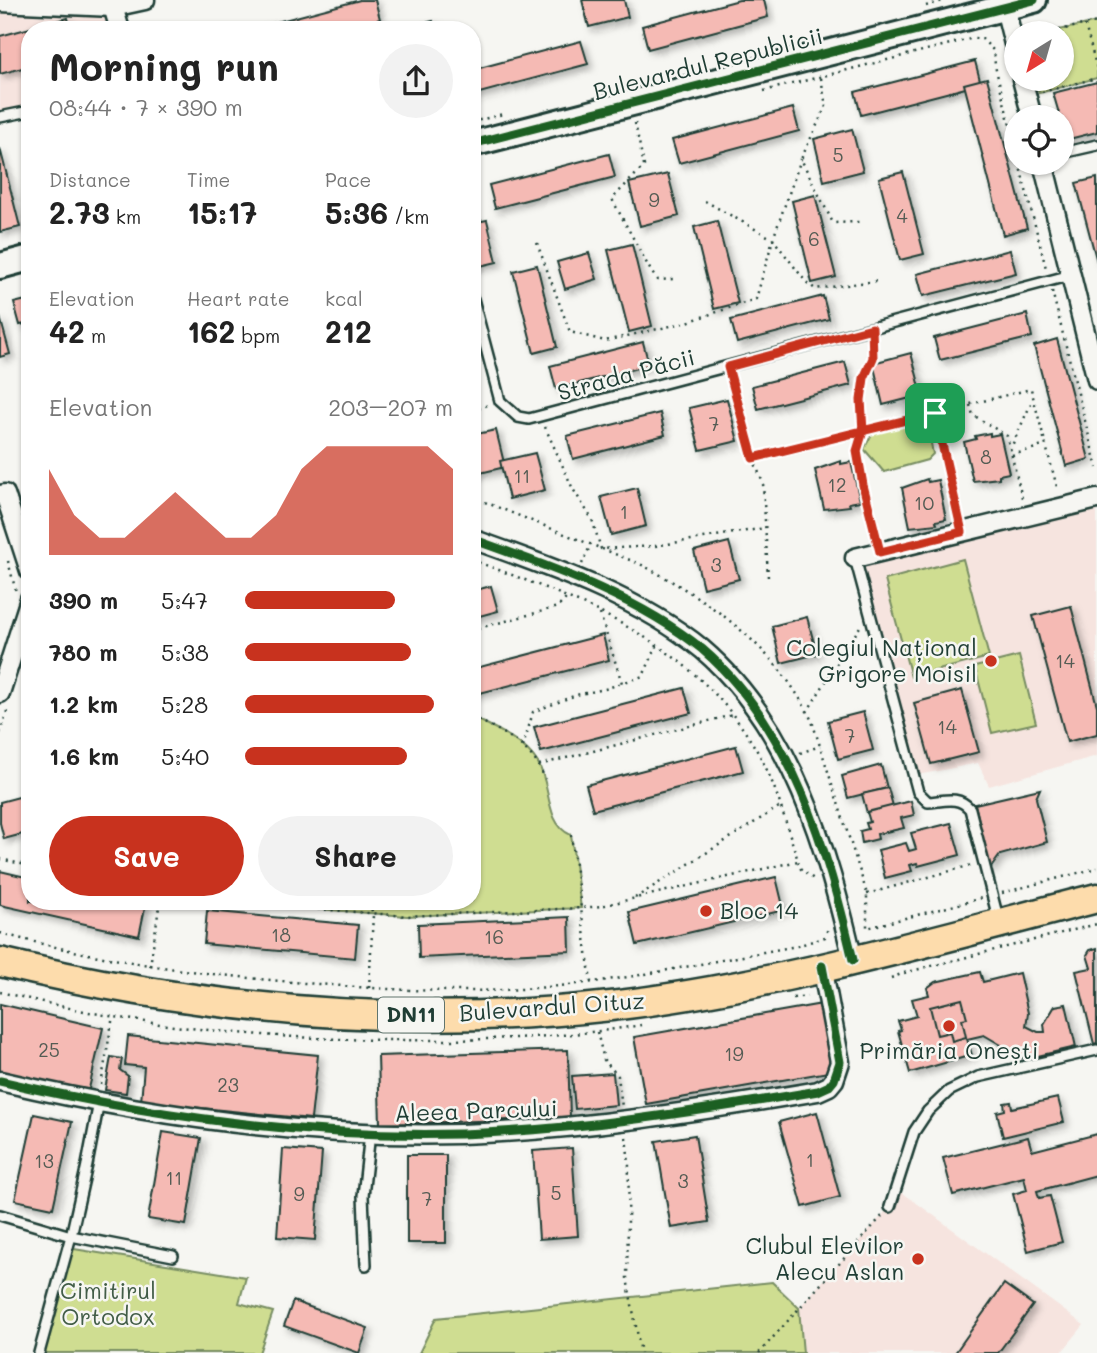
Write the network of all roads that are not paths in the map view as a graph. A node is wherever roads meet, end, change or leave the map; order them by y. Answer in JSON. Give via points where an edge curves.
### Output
{"nodes":[{"id":1,"x":145,"y":0,"type":"edge"},
{"id":2,"x":1034,"y":0,"type":"edge"},
{"id":3,"x":0,"y":2,"type":"edge"},
{"id":4,"x":112,"y":4,"type":"edge"},
{"id":5,"x":1004,"y":4,"type":"edge"},
{"id":6,"x":117,"y":21,"type":"edge"},
{"id":7,"x":1008,"y":21,"type":"edge"},
{"id":8,"x":21,"y":113,"type":"edge"},
{"id":9,"x":0,"y":117,"type":"edge"},
{"id":10,"x":481,"y":142,"type":"edge"},
{"id":11,"x":1097,"y":145,"type":"edge"},
{"id":12,"x":1074,"y":150,"type":"edge"},
{"id":13,"x":1046,"y":175,"type":"edge"},
{"id":14,"x":21,"y":260,"type":"edge"},
{"id":15,"x":0,"y":266,"type":"edge"},
{"id":16,"x":1071,"y":275,"type":"junction"},
{"id":17,"x":481,"y":329,"type":"edge"},
{"id":18,"x":1092,"y":337,"type":"edge"},
{"id":19,"x":1097,"y":380,"type":"edge"},
{"id":20,"x":3,"y":494,"type":"edge"},
{"id":21,"x":1097,"y":499,"type":"edge"},
{"id":22,"x":481,"y":543,"type":"edge"},
{"id":23,"x":21,"y":544,"type":"edge"},
{"id":24,"x":855,"y":558,"type":"joint"},
{"id":25,"x":21,"y":610,"type":"edge"},
{"id":26,"x":0,"y":693,"type":"edge"},
{"id":27,"x":1097,"y":898,"type":"edge"},
{"id":28,"x":999,"y":923,"type":"junction"},
{"id":29,"x":853,"y":960,"type":"junction"},
{"id":30,"x":0,"y":962,"type":"edge"},
{"id":31,"x":822,"y":967,"type":"junction"},
{"id":32,"x":1097,"y":1050,"type":"edge"},
{"id":33,"x":0,"y":1081,"type":"edge"},
{"id":34,"x":99,"y":1102,"type":"junction"},
{"id":35,"x":370,"y":1133,"type":"junction"},
{"id":36,"x":890,"y":1207,"type":"road end"},
{"id":37,"x":0,"y":1215,"type":"edge"},
{"id":38,"x":71,"y":1236,"type":"junction"},
{"id":39,"x":173,"y":1256,"type":"dead end"},
{"id":40,"x":366,"y":1265,"type":"dead end"},
{"id":41,"x":39,"y":1353,"type":"edge"}],
"edges":[{"from":1,"to":4,"type":"street"},
{"from":2,"to":5,"type":"street","name":"Bulevardul Republicii"},
{"from":3,"to":4,"type":"street"},
{"from":4,"to":6,"type":"street"},
{"from":5,"to":7,"type":"street"},
{"from":5,"to":10,"type":"street","name":"Bulevardul Republicii"},
{"from":8,"to":9,"type":"lane"},
{"from":11,"to":12,"type":"lane"},
{"from":13,"to":16,"type":"street"},
{"from":14,"to":15,"type":"street"},
{"from":16,"to":17,"type":"lane","name":"Strada Păcii","via":[[541,418],[518,417],[500,401]]},
{"from":16,"to":18,"type":"street"},
{"from":18,"to":19,"type":"street"},
{"from":20,"to":23,"type":"street"},
{"from":21,"to":24,"type":"street"},
{"from":22,"to":29,"type":"street","via":[[626,602],[692,642],[723,669],[775,739],[796,782],[833,877]]},
{"from":24,"to":28,"type":"lane","via":[[918,792],[928,802],[952,799],[970,808]]},
{"from":25,"to":26,"type":"street"},
{"from":27,"to":28,"type":"main road","name":"Bulevardul Oituz","number":"DN11"},
{"from":28,"to":29,"type":"main road","name":"Bulevardul Oituz","number":"DN11"},
{"from":29,"to":31,"type":"main road","name":"Bulevardul Oituz","number":"DN11"},
{"from":30,"to":31,"type":"main road","name":"Bulevardul Oituz","number":"DN11","via":[[178,998],[368,1015],[474,1015],[609,1006]]},
{"from":31,"to":35,"type":"street","name":"Aleea Parcului","via":[[840,1062],[829,1086],[624,1121],[482,1133]]},
{"from":32,"to":36,"type":"lane","via":[[978,1077],[949,1091],[915,1132]]},
{"from":33,"to":34,"type":"street","name":"Aleea Parcului"},
{"from":34,"to":35,"type":"street","name":"Aleea Parcului","via":[[222,1120]]},
{"from":34,"to":38,"type":"lane"},
{"from":35,"to":40,"type":"lane","via":[[363,1196]]},
{"from":37,"to":38,"type":"lane"},
{"from":38,"to":39,"type":"lane"},
{"from":38,"to":41,"type":"lane"}]}
